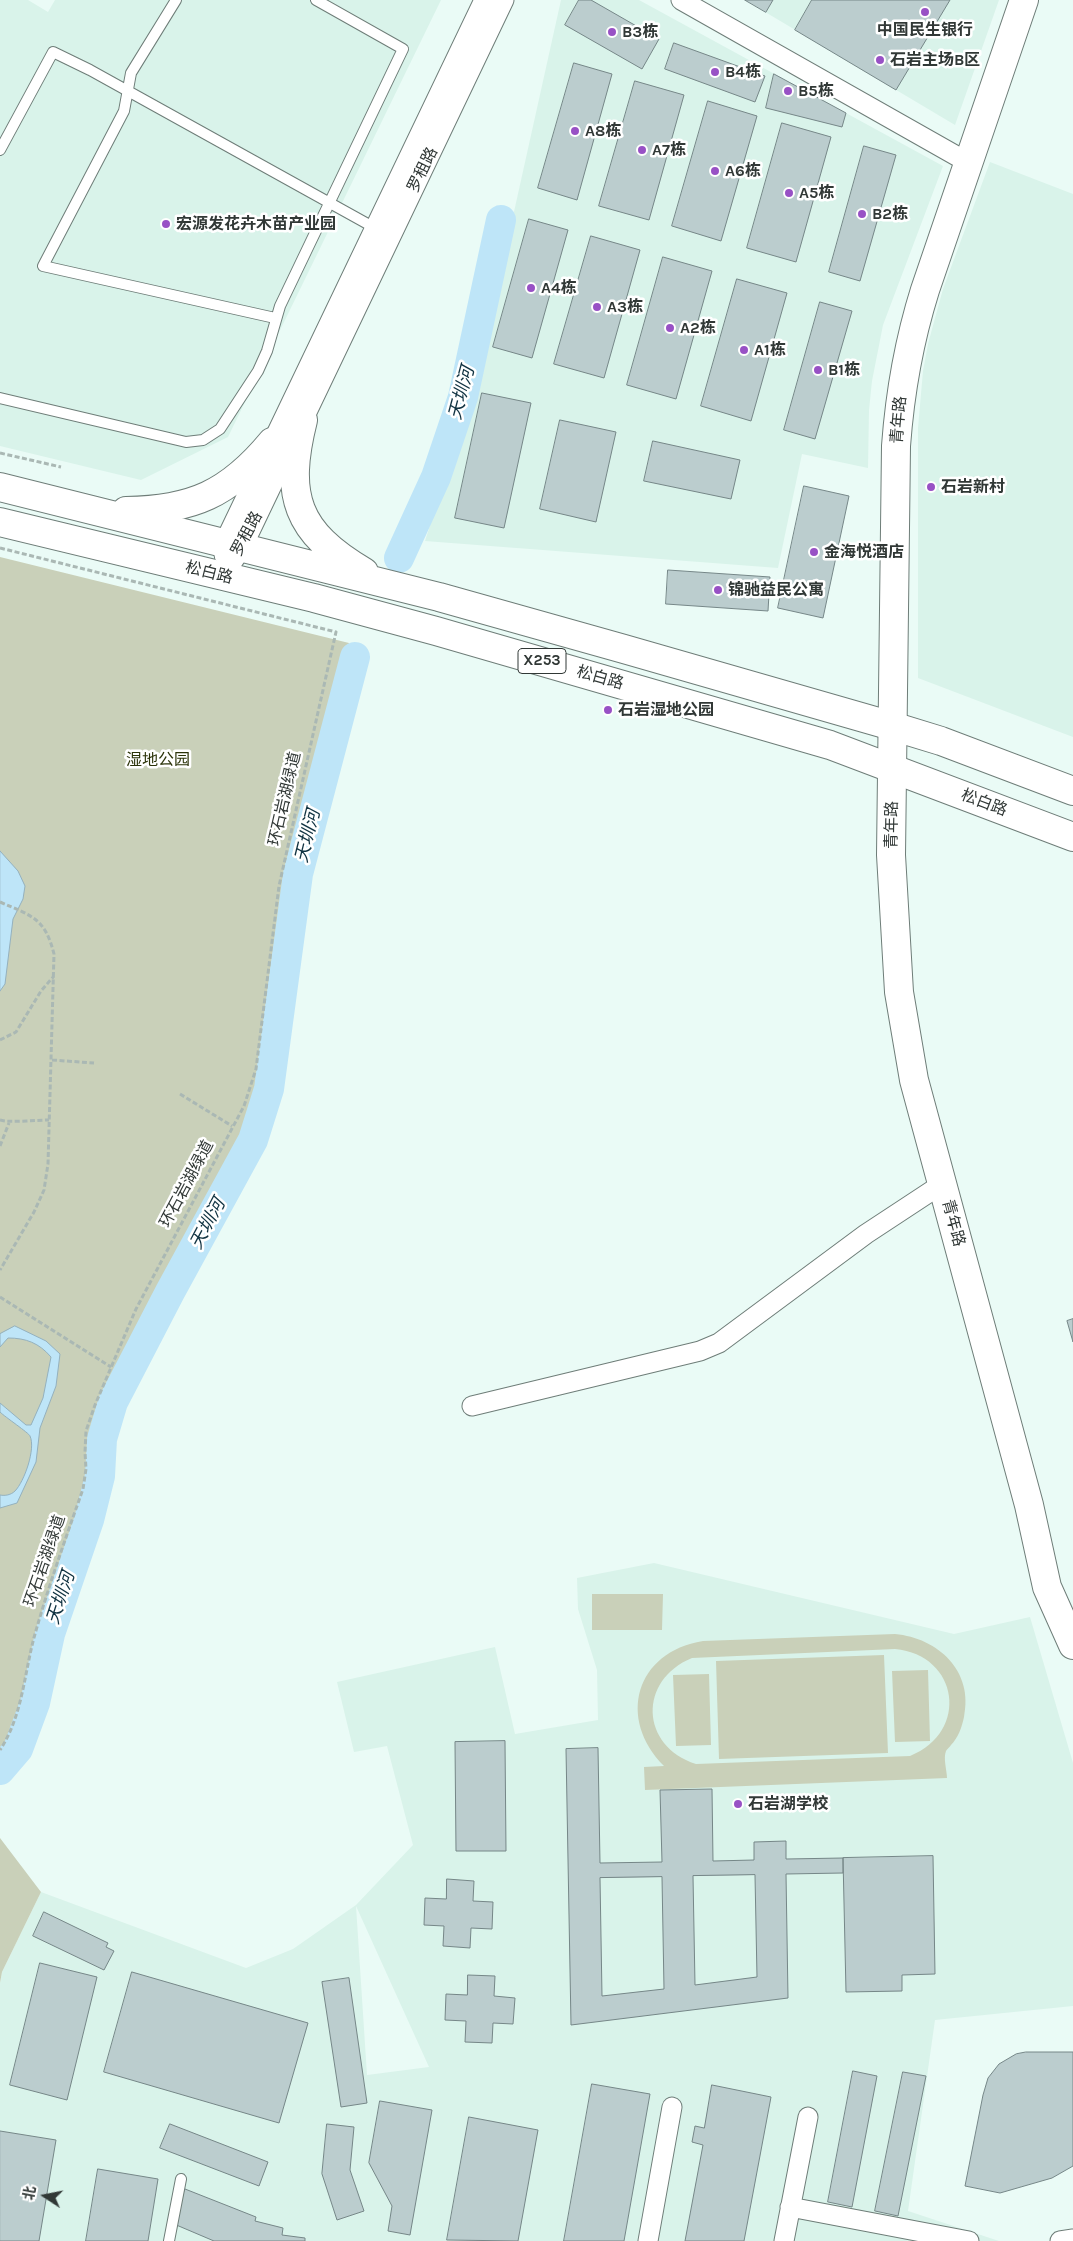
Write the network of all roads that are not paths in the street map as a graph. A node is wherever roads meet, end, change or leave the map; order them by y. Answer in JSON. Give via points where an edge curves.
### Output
{"nodes":[{"id":1,"x":176,"y":0,"type":"edge"},
{"id":2,"x":316,"y":0,"type":"edge"},
{"id":3,"x":484,"y":0,"type":"edge"},
{"id":4,"x":504,"y":0,"type":"edge"},
{"id":5,"x":681,"y":0,"type":"edge"},
{"id":6,"x":1024,"y":0,"type":"edge"},
{"id":7,"x":128,"y":91,"type":"junction"},
{"id":8,"x":0,"y":150,"type":"edge"},
{"id":9,"x":968,"y":163,"type":"junction"},
{"id":10,"x":329,"y":202,"type":"junction"},
{"id":11,"x":375,"y":228,"type":"junction"},
{"id":12,"x":275,"y":318,"type":"junction"},
{"id":13,"x":0,"y":398,"type":"edge"},
{"id":14,"x":303,"y":420,"type":"junction"},
{"id":15,"x":272,"y":442,"type":"junction"},
{"id":16,"x":0,"y":487,"type":"edge"},
{"id":17,"x":90,"y":510,"type":"junction"},
{"id":18,"x":0,"y":522,"type":"edge"},
{"id":19,"x":233,"y":545,"type":"junction"},
{"id":20,"x":223,"y":576,"type":"junction"},
{"id":21,"x":389,"y":585,"type":"junction"},
{"id":22,"x":892,"y":726,"type":"junction"},
{"id":23,"x":893,"y":769,"type":"junction"},
{"id":24,"x":1073,"y":791,"type":"edge"},
{"id":25,"x":1073,"y":837,"type":"edge"},
{"id":26,"x":942,"y":1184,"type":"junction"},
{"id":27,"x":472,"y":1406,"type":"dead end"},
{"id":28,"x":1073,"y":1645,"type":"edge"},
{"id":29,"x":672,"y":2107,"type":"dead end"},
{"id":30,"x":808,"y":2117,"type":"dead end"},
{"id":31,"x":181,"y":2179,"type":"dead end"},
{"id":32,"x":790,"y":2207,"type":"junction"},
{"id":33,"x":1073,"y":2239,"type":"edge"},
{"id":34,"x":169,"y":2241,"type":"edge"},
{"id":35,"x":648,"y":2241,"type":"edge"},
{"id":36,"x":784,"y":2241,"type":"edge"},
{"id":37,"x":969,"y":2241,"type":"edge"},
{"id":38,"x":1060,"y":2241,"type":"edge"}],
"edges":[{"from":1,"to":7,"type":"lane","via":[[131,73]]},
{"from":2,"to":10,"type":"lane","via":[[403,49]]},
{"from":3,"to":11,"type":"street","name":"罗租路"},
{"from":4,"to":14,"type":"street","name":"罗租路"},
{"from":5,"to":9,"type":"street"},
{"from":6,"to":9,"type":"main road","name":"青年路"},
{"from":7,"to":8,"type":"lane","via":[[53,52]]},
{"from":7,"to":10,"type":"lane"},
{"from":7,"to":12,"type":"lane","via":[[124,111],[43,266]]},
{"from":9,"to":22,"type":"main road","name":"青年路","via":[[915,320],[902,382],[896,446]]},
{"from":10,"to":11,"type":"lane"},
{"from":10,"to":12,"type":"lane"},
{"from":11,"to":15,"type":"street","name":"罗租路"},
{"from":12,"to":13,"type":"lane","via":[[267,352],[258,371],[220,429],[203,440],[186,442]]},
{"from":14,"to":19,"type":"street","name":"罗租路"},
{"from":14,"to":21,"type":"main road","via":[[294,476],[296,494],[307,525],[342,557]]},
{"from":15,"to":17,"type":"main road","via":[[248,468],[204,498],[187,504],[140,510]]},
{"from":15,"to":19,"type":"street","name":"罗租路"},
{"from":16,"to":17,"type":"main road","name":"松白路","number":"X253"},
{"from":17,"to":19,"type":"main road","name":"松白路","number":"X253"},
{"from":18,"to":20,"type":"main road","name":"松白路","number":"X253"},
{"from":19,"to":20,"type":"street","name":"罗租路"},
{"from":19,"to":21,"type":"main road","name":"松白路","number":"X253"},
{"from":20,"to":23,"type":"main road","name":"松白路","number":"X253","via":[[446,633],[830,745]]},
{"from":21,"to":22,"type":"main road","name":"松白路","number":"X253"},
{"from":22,"to":23,"type":"main road","name":"青年路"},
{"from":22,"to":24,"type":"main road","name":"松白路","number":"X253"},
{"from":23,"to":25,"type":"main road","name":"松白路","number":"X253"},
{"from":23,"to":26,"type":"main road","name":"青年路","via":[[891,855],[900,992],[914,1080]]},
{"from":26,"to":27,"type":"street","via":[[866,1234],[719,1343],[700,1351]]},
{"from":26,"to":28,"type":"main road","name":"青年路","via":[[1029,1505],[1047,1587]]},
{"from":29,"to":35,"type":"street"},
{"from":30,"to":32,"type":"street"},
{"from":31,"to":34,"type":"lane"},
{"from":32,"to":36,"type":"street"},
{"from":32,"to":37,"type":"street"},
{"from":33,"to":38,"type":"street"}]}
